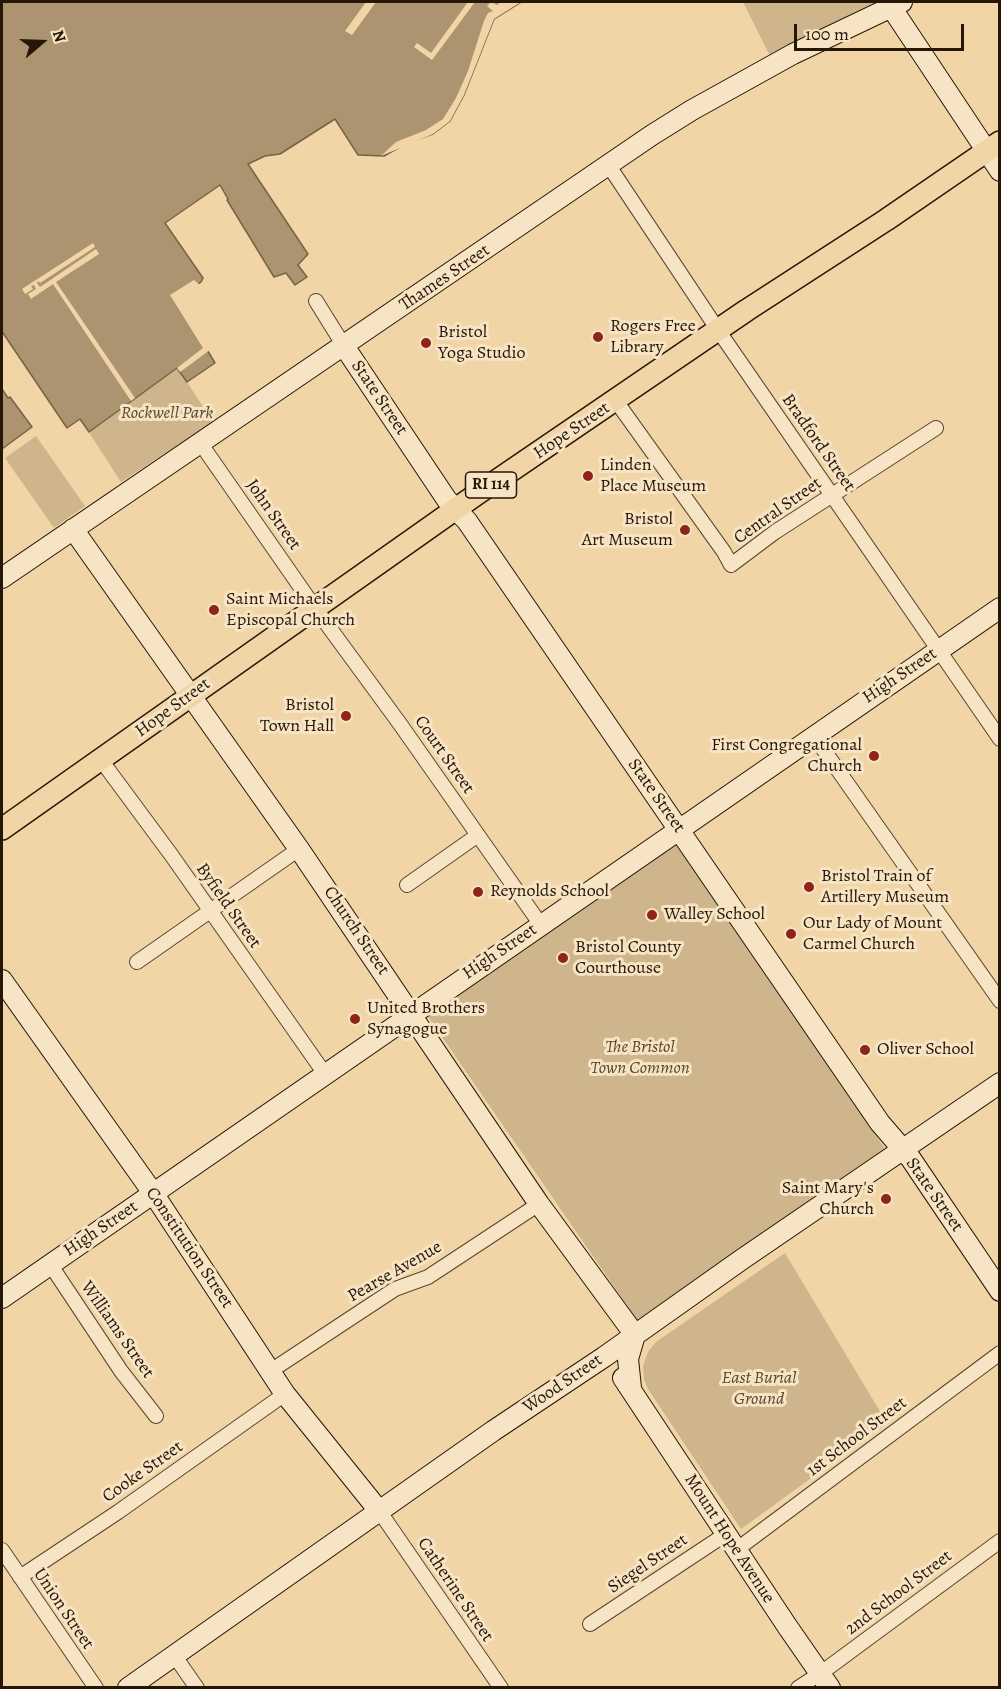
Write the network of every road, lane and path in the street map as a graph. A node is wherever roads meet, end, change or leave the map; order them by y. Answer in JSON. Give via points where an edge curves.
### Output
{"nodes":[{"id":1,"x":897,"y":4,"type":"edge"},
{"id":2,"x":993,"y":147,"type":"edge"},
{"id":3,"x":609,"y":166,"type":"junction"},
{"id":4,"x":999,"y":171,"type":"edge"},
{"id":5,"x":316,"y":301,"type":"dead end"},
{"id":6,"x":718,"y":330,"type":"junction"},
{"id":7,"x":344,"y":346,"type":"junction"},
{"id":8,"x":616,"y":401,"type":"junction"},
{"id":9,"x":936,"y":428,"type":"dead end"},
{"id":10,"x":201,"y":444,"type":"junction"},
{"id":11,"x":832,"y":495,"type":"junction"},
{"id":12,"x":455,"y":510,"type":"junction"},
{"id":13,"x":73,"y":530,"type":"junction"},
{"id":14,"x":2,"y":578,"type":"edge"},
{"id":15,"x":315,"y":608,"type":"junction"},
{"id":16,"x":999,"y":608,"type":"edge"},
{"id":17,"x":938,"y":650,"type":"junction"},
{"id":18,"x":191,"y":695,"type":"junction"},
{"id":19,"x":814,"y":736,"type":"junction"},
{"id":20,"x":999,"y":739,"type":"edge"},
{"id":21,"x":101,"y":760,"type":"junction"},
{"id":22,"x":2,"y":829,"type":"edge"},
{"id":23,"x":679,"y":829,"type":"junction"},
{"id":24,"x":478,"y":835,"type":"junction"},
{"id":25,"x":299,"y":849,"type":"junction"},
{"id":26,"x":407,"y":885,"type":"dead end"},
{"id":27,"x":210,"y":912,"type":"junction"},
{"id":28,"x":541,"y":925,"type":"junction"},
{"id":29,"x":137,"y":962,"type":"dead end"},
{"id":30,"x":2,"y":980,"type":"edge"},
{"id":31,"x":999,"y":1001,"type":"edge"},
{"id":32,"x":412,"y":1013,"type":"junction"},
{"id":33,"x":325,"y":1074,"type":"junction"},
{"id":34,"x":999,"y":1083,"type":"edge"},
{"id":35,"x":903,"y":1150,"type":"junction"},
{"id":36,"x":153,"y":1193,"type":"junction"},
{"id":37,"x":539,"y":1204,"type":"junction"},
{"id":38,"x":50,"y":1264,"type":"junction"},
{"id":39,"x":999,"y":1291,"type":"edge"},
{"id":40,"x":2,"y":1298,"type":"edge"},
{"id":41,"x":635,"y":1335,"type":"junction"},
{"id":42,"x":999,"y":1353,"type":"edge"},
{"id":43,"x":604,"y":1357,"type":"junction"},
{"id":44,"x":269,"y":1372,"type":"junction"},
{"id":45,"x":631,"y":1388,"type":"junction"},
{"id":46,"x":285,"y":1394,"type":"junction"},
{"id":47,"x":156,"y":1416,"type":"dead end"},
{"id":48,"x":380,"y":1512,"type":"junction"},
{"id":49,"x":999,"y":1541,"type":"edge"},
{"id":50,"x":731,"y":1542,"type":"junction"},
{"id":51,"x":2,"y":1550,"type":"edge"},
{"id":52,"x":20,"y":1577,"type":"junction"},
{"id":53,"x":590,"y":1624,"type":"dead end"},
{"id":54,"x":174,"y":1655,"type":"junction"},
{"id":55,"x":826,"y":1680,"type":"edge"},
{"id":56,"x":96,"y":1688,"type":"edge"},
{"id":57,"x":128,"y":1688,"type":"edge"},
{"id":58,"x":197,"y":1688,"type":"edge"},
{"id":59,"x":501,"y":1688,"type":"edge"},
{"id":60,"x":798,"y":1688,"type":"edge"}],
"edges":[{"from":1,"to":2,"type":"street"},
{"from":1,"to":3,"type":"street","name":"Thames Street","via":[[737,84]]},
{"from":2,"to":4,"type":"street"},
{"from":2,"to":6,"type":"main road","name":"Hope Street","number":"RI 114"},
{"from":3,"to":6,"type":"street","name":"Bradford Street"},
{"from":3,"to":7,"type":"street","name":"Thames Street"},
{"from":5,"to":7,"type":"street","name":"State Street"},
{"from":6,"to":8,"type":"main road","name":"Hope Street","number":"RI 114"},
{"from":6,"to":11,"type":"street","name":"Bradford Street"},
{"from":7,"to":10,"type":"street","name":"Thames Street"},
{"from":7,"to":12,"type":"street","name":"State Street"},
{"from":8,"to":11,"type":"street","name":"Central Street","via":[[731,565]]},
{"from":8,"to":12,"type":"main road","name":"Hope Street","number":"RI 114"},
{"from":9,"to":11,"type":"street","name":"Central Street"},
{"from":10,"to":13,"type":"street","name":"Thames Street"},
{"from":10,"to":15,"type":"street","name":"John Street"},
{"from":11,"to":17,"type":"street","name":"Bradford Street"},
{"from":12,"to":15,"type":"main road","name":"Hope Street","number":"RI 114"},
{"from":12,"to":23,"type":"street","name":"State Street","via":[[467,521]]},
{"from":13,"to":14,"type":"street","name":"Thames Street"},
{"from":13,"to":18,"type":"street","name":"Church Street"},
{"from":15,"to":18,"type":"main road","name":"Hope Street","number":"RI 114"},
{"from":15,"to":24,"type":"street","name":"Court Street"},
{"from":16,"to":17,"type":"street","name":"High Street"},
{"from":17,"to":19,"type":"street","name":"High Street"},
{"from":17,"to":20,"type":"street","name":"Bradford Street"},
{"from":18,"to":21,"type":"main road","name":"Hope Street","number":"RI 114"},
{"from":18,"to":25,"type":"street","name":"Church Street"},
{"from":19,"to":23,"type":"street","name":"High Street"},
{"from":19,"to":31,"type":"street"},
{"from":21,"to":22,"type":"main road","name":"Hope Street","number":"RI 114"},
{"from":21,"to":27,"type":"street","name":"Byfield Street"},
{"from":23,"to":28,"type":"street","name":"High Street"},
{"from":23,"to":35,"type":"street","name":"State Street","via":[[880,1123]]},
{"from":24,"to":26,"type":"street"},
{"from":24,"to":28,"type":"street","name":"Court Street"},
{"from":25,"to":27,"type":"street"},
{"from":25,"to":32,"type":"street","name":"Church Street"},
{"from":27,"to":29,"type":"street"},
{"from":27,"to":33,"type":"street","name":"Byfield Street"},
{"from":28,"to":32,"type":"street","name":"High Street"},
{"from":30,"to":36,"type":"street","name":"Constitution Street"},
{"from":32,"to":33,"type":"street","name":"High Street"},
{"from":32,"to":37,"type":"street","name":"Church Street"},
{"from":33,"to":36,"type":"street","name":"High Street"},
{"from":34,"to":35,"type":"street","name":"Wood Street"},
{"from":35,"to":39,"type":"street","name":"State Street"},
{"from":35,"to":41,"type":"street","name":"Wood Street"},
{"from":36,"to":38,"type":"street","name":"High Street"},
{"from":36,"to":44,"type":"street","name":"Constitution Street"},
{"from":37,"to":41,"type":"street","name":"Church Street"},
{"from":37,"to":44,"type":"street","name":"Pearse Avenue","via":[[428,1277],[395,1289]]},
{"from":38,"to":40,"type":"street","name":"High Street"},
{"from":38,"to":47,"type":"street","name":"Williams Street"},
{"from":41,"to":43,"type":"street","name":"Wood Street"},
{"from":41,"to":45,"type":"street","name":"Mount Hope Avenue","via":[[628,1359]]},
{"from":42,"to":50,"type":"street","name":"1st School Street"},
{"from":43,"to":45,"type":"street","name":"Mount Hope Avenue"},
{"from":43,"to":48,"type":"street","name":"Wood Street"},
{"from":44,"to":46,"type":"street","name":"Constitution Street"},
{"from":45,"to":50,"type":"street","name":"Mount Hope Avenue"},
{"from":46,"to":48,"type":"street","name":"Constitution Street"},
{"from":46,"to":52,"type":"street","name":"Cooke Street"},
{"from":48,"to":54,"type":"street","name":"Wood Street"},
{"from":48,"to":59,"type":"street","name":"Catherine Street"},
{"from":49,"to":55,"type":"street","name":"2nd School Street"},
{"from":50,"to":53,"type":"street","name":"Siegel Street"},
{"from":50,"to":55,"type":"street","name":"Mount Hope Avenue"},
{"from":51,"to":52,"type":"street","name":"Union Street"},
{"from":52,"to":56,"type":"street","name":"Union Street"},
{"from":54,"to":57,"type":"street","name":"Wood Street"},
{"from":54,"to":58,"type":"street"},
{"from":55,"to":60,"type":"street","name":"2nd School Street"}]}
